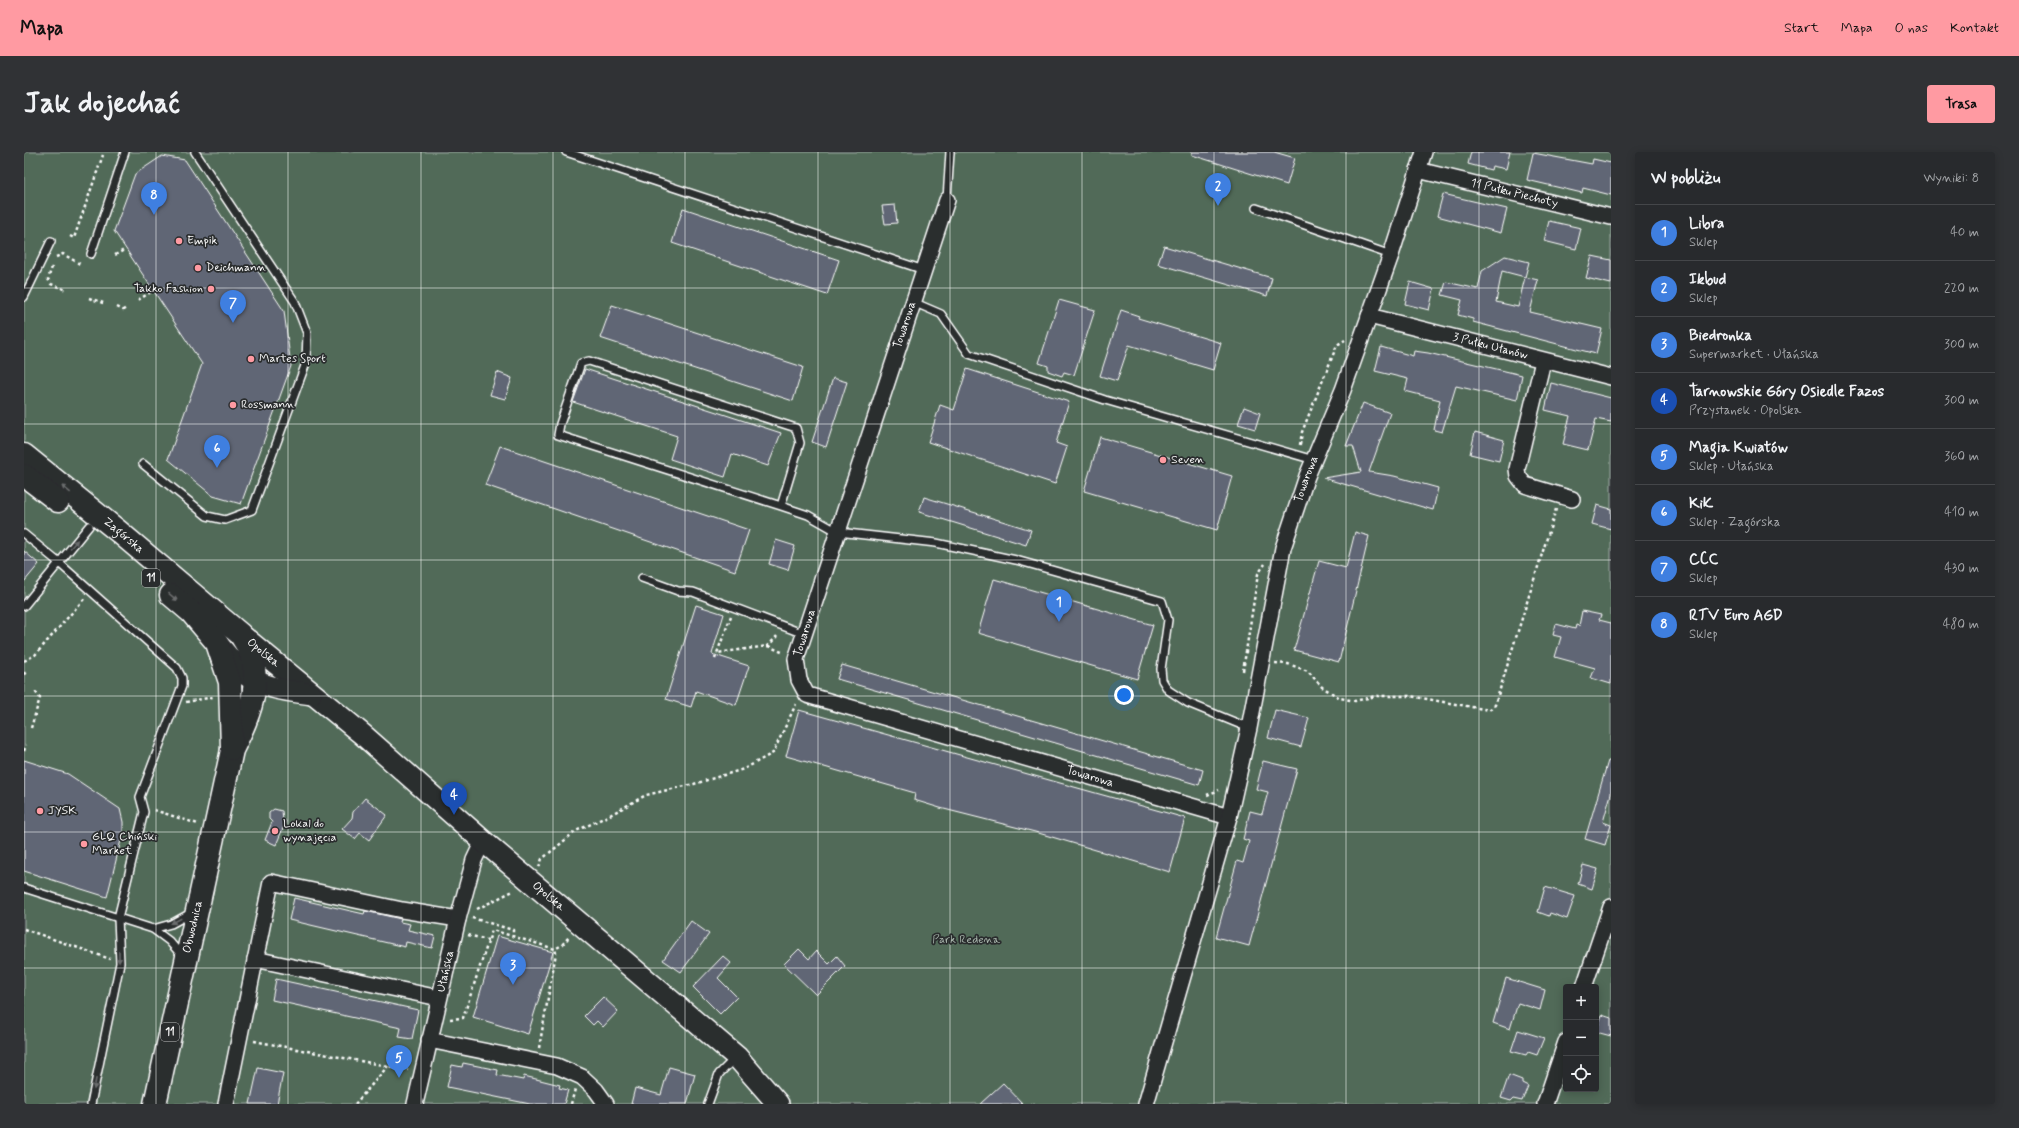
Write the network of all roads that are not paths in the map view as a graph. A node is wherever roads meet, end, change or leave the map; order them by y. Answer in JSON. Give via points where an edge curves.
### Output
{"nodes":[{"id":1,"x":125,"y":152,"type":"edge"},
{"id":2,"x":195,"y":152,"type":"edge"},
{"id":3,"x":566,"y":152,"type":"edge"},
{"id":4,"x":950,"y":152,"type":"edge"},
{"id":5,"x":1424,"y":152,"type":"edge"},
{"id":6,"x":1418,"y":170,"type":"junction"},
{"id":7,"x":946,"y":200,"type":"joint"},
{"id":8,"x":1256,"y":208,"type":"dead end"},
{"id":9,"x":1611,"y":217,"type":"edge"},
{"id":10,"x":52,"y":241,"type":"dead end"},
{"id":11,"x":91,"y":254,"type":"dead end"},
{"id":12,"x":1391,"y":255,"type":"junction"},
{"id":13,"x":924,"y":270,"type":"junction"},
{"id":14,"x":24,"y":297,"type":"edge"},
{"id":15,"x":913,"y":302,"type":"junction"},
{"id":16,"x":1369,"y":316,"type":"junction"},
{"id":17,"x":1543,"y":361,"type":"junction"},
{"id":18,"x":1611,"y":377,"type":"edge"},
{"id":19,"x":24,"y":455,"type":"edge"},
{"id":20,"x":1314,"y":460,"type":"junction"},
{"id":21,"x":143,"y":464,"type":"dead end"},
{"id":22,"x":24,"y":476,"type":"edge"},
{"id":23,"x":1566,"y":497,"type":"road end"},
{"id":24,"x":781,"y":506,"type":"junction"},
{"id":25,"x":89,"y":526,"type":"junction"},
{"id":26,"x":838,"y":532,"type":"junction"},
{"id":27,"x":24,"y":534,"type":"edge"},
{"id":28,"x":58,"y":562,"type":"junction"},
{"id":29,"x":642,"y":578,"type":"dead end"},
{"id":30,"x":24,"y":606,"type":"edge"},
{"id":31,"x":240,"y":634,"type":"junction"},
{"id":32,"x":804,"y":634,"type":"junction"},
{"id":33,"x":217,"y":643,"type":"junction"},
{"id":34,"x":251,"y":675,"type":"junction"},
{"id":35,"x":284,"y":681,"type":"junction"},
{"id":36,"x":224,"y":694,"type":"junction"},
{"id":37,"x":252,"y":708,"type":"junction"},
{"id":38,"x":1249,"y":728,"type":"junction"},
{"id":39,"x":232,"y":750,"type":"junction"},
{"id":40,"x":1229,"y":817,"type":"junction"},
{"id":41,"x":483,"y":840,"type":"junction"},
{"id":42,"x":24,"y":888,"type":"edge"},
{"id":43,"x":1611,"y":907,"type":"edge"},
{"id":44,"x":197,"y":908,"type":"junction"},
{"id":45,"x":118,"y":918,"type":"junction"},
{"id":46,"x":464,"y":918,"type":"junction"},
{"id":47,"x":153,"y":929,"type":"junction"},
{"id":48,"x":255,"y":959,"type":"junction"},
{"id":49,"x":185,"y":960,"type":"junction"},
{"id":50,"x":1585,"y":984,"type":"edge"},
{"id":51,"x":439,"y":998,"type":"junction"},
{"id":52,"x":429,"y":1040,"type":"junction"},
{"id":53,"x":1563,"y":1051,"type":"edge"},
{"id":54,"x":737,"y":1056,"type":"junction"},
{"id":55,"x":91,"y":1104,"type":"edge"},
{"id":56,"x":155,"y":1104,"type":"edge"},
{"id":57,"x":226,"y":1104,"type":"edge"},
{"id":58,"x":415,"y":1104,"type":"edge"},
{"id":59,"x":606,"y":1104,"type":"edge"},
{"id":60,"x":708,"y":1104,"type":"edge"},
{"id":61,"x":778,"y":1104,"type":"edge"},
{"id":62,"x":1146,"y":1104,"type":"edge"},
{"id":63,"x":1545,"y":1104,"type":"edge"}],
"edges":[{"from":1,"to":11,"type":"lane"},
{"from":2,"to":21,"type":"lane","via":[[295,302],[307,332],[306,363],[252,510],[225,520],[207,516]]},
{"from":3,"to":13,"type":"lane"},
{"from":4,"to":7,"type":"lane"},
{"from":5,"to":6,"type":"street","name":"Towarowa"},
{"from":6,"to":9,"type":"street","name":"11 Pułku Piechoty"},
{"from":6,"to":12,"type":"street","name":"Towarowa"},
{"from":7,"to":13,"type":"street","name":"Towarowa"},
{"from":8,"to":12,"type":"lane"},
{"from":10,"to":14,"type":"lane"},
{"from":12,"to":16,"type":"street","name":"Towarowa"},
{"from":13,"to":15,"type":"street","name":"Towarowa"},
{"from":15,"to":20,"type":"lane","via":[[941,314],[969,354],[1105,400]]},
{"from":15,"to":26,"type":"street","name":"Towarowa"},
{"from":16,"to":17,"type":"street","name":"3 Pułku Ułanów"},
{"from":16,"to":20,"type":"street","name":"Towarowa","via":[[1343,390]]},
{"from":17,"to":18,"type":"street","name":"3 Pułku Ułanów"},
{"from":17,"to":23,"type":"street","via":[[1517,469],[1518,476],[1525,485]]},
{"from":31,"to":19,"type":"highway","name":"Zagórska","number":"11","one_way":true},
{"from":20,"to":38,"type":"street","name":"Towarowa","via":[[1283,548]]},
{"from":22,"to":25,"type":"highway","name":"Zagórska","number":"11"},
{"from":24,"to":24,"type":"lane","via":[[558,435],[580,363],[589,361],[796,428],[800,443]]},
{"from":24,"to":26,"type":"lane","via":[[808,514]]},
{"from":28,"to":25,"type":"lane","one_way":true},
{"from":25,"to":33,"type":"highway","name":"Zagórska","number":"11","one_way":true,"via":[[191,612]]},
{"from":26,"to":32,"type":"street","name":"Towarowa"},
{"from":26,"to":38,"type":"lane","via":[[936,544],[1016,560],[1162,601],[1168,620],[1161,669],[1162,680],[1168,690],[1188,703]]},
{"from":27,"to":28,"type":"lane"},
{"from":28,"to":30,"type":"lane"},
{"from":28,"to":45,"type":"lane","via":[[177,668],[182,678],[182,686],[140,797],[144,812]]},
{"from":29,"to":32,"type":"lane","via":[[678,591],[693,592]]},
{"from":31,"to":34,"type":"highway","name":"Obwodnica","number":"11","via":[[249,647]]},
{"from":31,"to":35,"type":"street","name":"Opolska"},
{"from":32,"to":40,"type":"street","name":"Towarowa","via":[[796,659],[799,680],[807,694]]},
{"from":33,"to":34,"type":"street","name":"Opolska"},
{"from":33,"to":36,"type":"highway","name":"Obwodnica","number":"11","via":[[226,668]]},
{"from":34,"to":35,"type":"street","name":"Opolska"},
{"from":34,"to":36,"type":"street","via":[[237,680]]},
{"from":34,"to":37,"type":"highway","name":"Obwodnica","number":"11"},
{"from":35,"to":37,"type":"street"},
{"from":35,"to":41,"type":"street","name":"Opolska","via":[[312,694],[367,738]]},
{"from":36,"to":39,"type":"highway","name":"Obwodnica","number":"11"},
{"from":37,"to":39,"type":"highway","name":"Obwodnica","number":"11"},
{"from":38,"to":40,"type":"street","name":"Towarowa"},
{"from":39,"to":44,"type":"highway","name":"Obwodnica","number":"11"},
{"from":40,"to":62,"type":"street","name":"Towarowa"},
{"from":41,"to":46,"type":"street","name":"Ułańska","via":[[474,859]]},
{"from":41,"to":54,"type":"street","name":"Opolska"},
{"from":42,"to":45,"type":"lane"},
{"from":43,"to":50,"type":"street"},
{"from":44,"to":47,"type":"lane","one_way":true,"via":[[171,924]]},
{"from":44,"to":49,"type":"highway","name":"Obwodnica","number":"11"},
{"from":45,"to":47,"type":"lane"},
{"from":45,"to":55,"type":"lane","one_way":true,"via":[[120,963]]},
{"from":46,"to":48,"type":"street","via":[[404,904],[271,882]]},
{"from":46,"to":51,"type":"street","name":"Ułańska"},
{"from":47,"to":49,"type":"lane","via":[[169,941]]},
{"from":48,"to":51,"type":"street"},
{"from":48,"to":57,"type":"street"},
{"from":49,"to":56,"type":"highway","name":"Obwodnica","number":"11"},
{"from":51,"to":52,"type":"street","name":"Ułańska"},
{"from":52,"to":58,"type":"street","name":"Ułańska"},
{"from":52,"to":59,"type":"street","via":[[557,1066],[582,1077]]},
{"from":53,"to":63,"type":"street"},
{"from":54,"to":60,"type":"lane","via":[[719,1074]]},
{"from":54,"to":61,"type":"street","name":"Opolska"}]}
